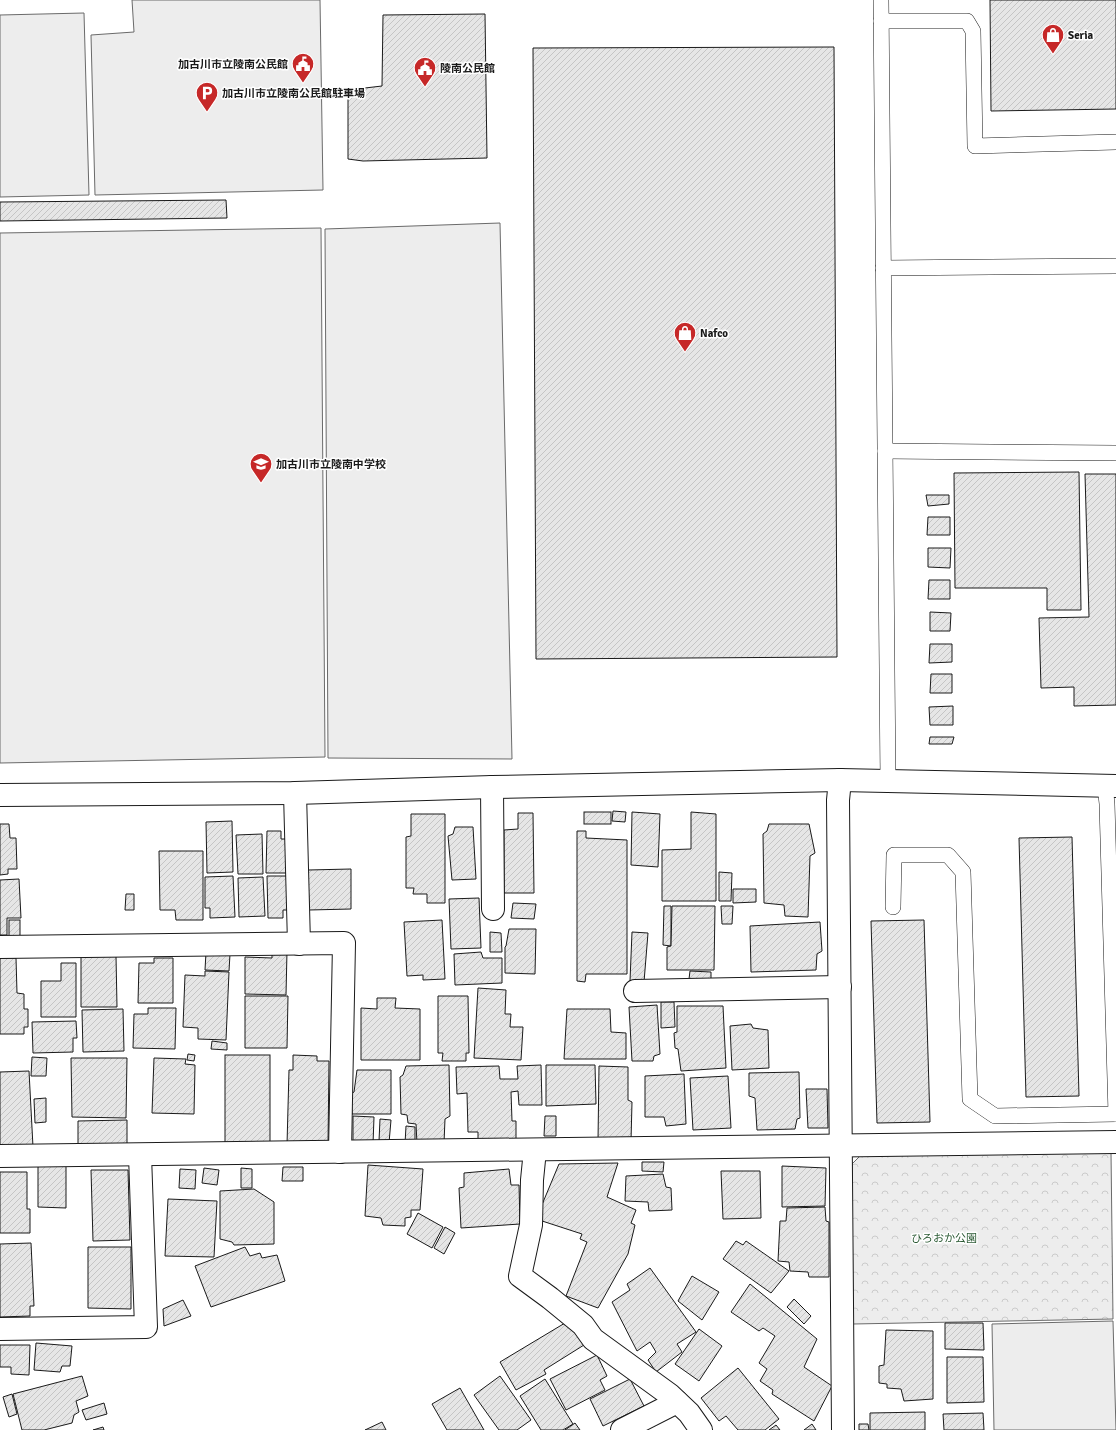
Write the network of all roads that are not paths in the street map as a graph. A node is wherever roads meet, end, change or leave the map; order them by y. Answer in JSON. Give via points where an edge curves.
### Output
{"nodes":[{"id":1,"x":881,"y":0,"type":"edge"},
{"id":2,"x":881,"y":21,"type":"junction"},
{"id":3,"x":1116,"y":142,"type":"edge"},
{"id":4,"x":1116,"y":266,"type":"edge"},
{"id":5,"x":883,"y":268,"type":"junction"},
{"id":6,"x":885,"y":451,"type":"junction"},
{"id":7,"x":1116,"y":453,"type":"edge"},
{"id":8,"x":840,"y":780,"type":"junction"},
{"id":9,"x":888,"y":781,"type":"junction"},
{"id":10,"x":1110,"y":786,"type":"edge"},
{"id":11,"x":492,"y":787,"type":"junction"},
{"id":12,"x":295,"y":793,"type":"junction"},
{"id":13,"x":0,"y":794,"type":"edge"},
{"id":14,"x":893,"y":907,"type":"dead end"},
{"id":15,"x":493,"y":909,"type":"dead end"},
{"id":16,"x":299,"y":944,"type":"junction"},
{"id":17,"x":0,"y":947,"type":"edge"},
{"id":18,"x":840,"y":987,"type":"junction"},
{"id":19,"x":635,"y":991,"type":"dead end"},
{"id":20,"x":1116,"y":1114,"type":"edge"},
{"id":21,"x":1116,"y":1142,"type":"edge"},
{"id":22,"x":841,"y":1146,"type":"junction"},
{"id":23,"x":535,"y":1150,"type":"junction"},
{"id":24,"x":340,"y":1152,"type":"junction"},
{"id":25,"x":140,"y":1155,"type":"junction"},
{"id":26,"x":0,"y":1156,"type":"edge"},
{"id":27,"x":0,"y":1329,"type":"edge"},
{"id":28,"x":677,"y":1402,"type":"junction"},
{"id":29,"x":622,"y":1430,"type":"edge"},
{"id":30,"x":702,"y":1430,"type":"edge"},
{"id":31,"x":843,"y":1430,"type":"edge"}],
"edges":[{"from":1,"to":2,"type":"lane"},
{"from":2,"to":3,"type":"lane","via":[[967,21],[973,31],[975,146]]},
{"from":2,"to":5,"type":"lane"},
{"from":4,"to":5,"type":"lane"},
{"from":5,"to":6,"type":"lane"},
{"from":6,"to":7,"type":"lane"},
{"from":6,"to":9,"type":"lane"},
{"from":8,"to":9,"type":"street"},
{"from":8,"to":11,"type":"street"},
{"from":8,"to":18,"type":"street"},
{"from":9,"to":10,"type":"street"},
{"from":10,"to":20,"type":"lane","via":[[1107,804]]},
{"from":11,"to":12,"type":"street"},
{"from":11,"to":15,"type":"street"},
{"from":12,"to":13,"type":"street"},
{"from":12,"to":16,"type":"street"},
{"from":14,"to":20,"type":"lane","via":[[894,855],[948,855],[963,872],[970,1099],[995,1116]]},
{"from":16,"to":17,"type":"street"},
{"from":16,"to":24,"type":"street","via":[[344,944]]},
{"from":18,"to":19,"type":"street"},
{"from":18,"to":22,"type":"street"},
{"from":21,"to":22,"type":"street"},
{"from":22,"to":23,"type":"street"},
{"from":22,"to":31,"type":"street"},
{"from":23,"to":24,"type":"street"},
{"from":23,"to":28,"type":"street","via":[[531,1225],[520,1276],[583,1325],[593,1339]]},
{"from":24,"to":25,"type":"street"},
{"from":25,"to":26,"type":"street"},
{"from":25,"to":27,"type":"street","via":[[146,1327]]},
{"from":28,"to":29,"type":"street"},
{"from":28,"to":30,"type":"street"}]}
